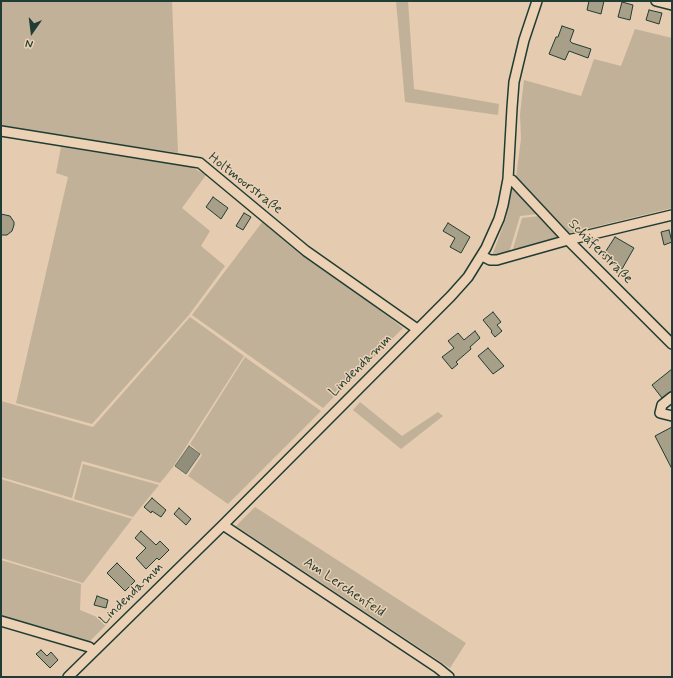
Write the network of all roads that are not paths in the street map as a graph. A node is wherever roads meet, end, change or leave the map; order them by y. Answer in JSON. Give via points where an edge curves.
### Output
{"nodes":[{"id":1,"x":538,"y":1,"type":"edge"},
{"id":2,"x":656,"y":1,"type":"edge"},
{"id":3,"x":672,"y":6,"type":"edge"},
{"id":4,"x":1,"y":131,"type":"edge"},
{"id":5,"x":508,"y":179,"type":"junction"},
{"id":6,"x":672,"y":215,"type":"edge"},
{"id":7,"x":568,"y":240,"type":"junction"},
{"id":8,"x":482,"y":256,"type":"junction"},
{"id":9,"x":417,"y":329,"type":"junction"},
{"id":10,"x":672,"y":344,"type":"edge"},
{"id":11,"x":672,"y":397,"type":"edge"},
{"id":12,"x":672,"y":416,"type":"edge"},
{"id":13,"x":223,"y":525,"type":"junction"},
{"id":14,"x":1,"y":621,"type":"edge"},
{"id":15,"x":94,"y":651,"type":"junction"},
{"id":16,"x":68,"y":677,"type":"edge"},
{"id":17,"x":449,"y":677,"type":"edge"}],
"edges":[{"from":1,"to":5,"type":"street","name":"Lindendamm","via":[[524,40],[514,82]]},
{"from":2,"to":3,"type":"street"},
{"from":4,"to":9,"type":"street","name":"Holtmoorstraße","via":[[200,163],[306,251]]},
{"from":5,"to":7,"type":"street","name":"Schäferstraße","via":[[512,180]]},
{"from":5,"to":8,"type":"street","name":"Lindendamm","via":[[499,218]]},
{"from":6,"to":7,"type":"street"},
{"from":7,"to":8,"type":"street","via":[[497,260]]},
{"from":7,"to":10,"type":"street","name":"Schäferstraße"},
{"from":8,"to":9,"type":"street","name":"Lindendamm","via":[[457,289]]},
{"from":9,"to":13,"type":"street","name":"Lindendamm"},
{"from":11,"to":12,"type":"street","via":[[662,405],[660,413]]},
{"from":13,"to":15,"type":"street","name":"Lindendamm"},
{"from":13,"to":17,"type":"street","name":"Am Lerchenfeld"},
{"from":14,"to":15,"type":"street","via":[[89,647]]},
{"from":15,"to":16,"type":"street","name":"Lindendamm"}]}
